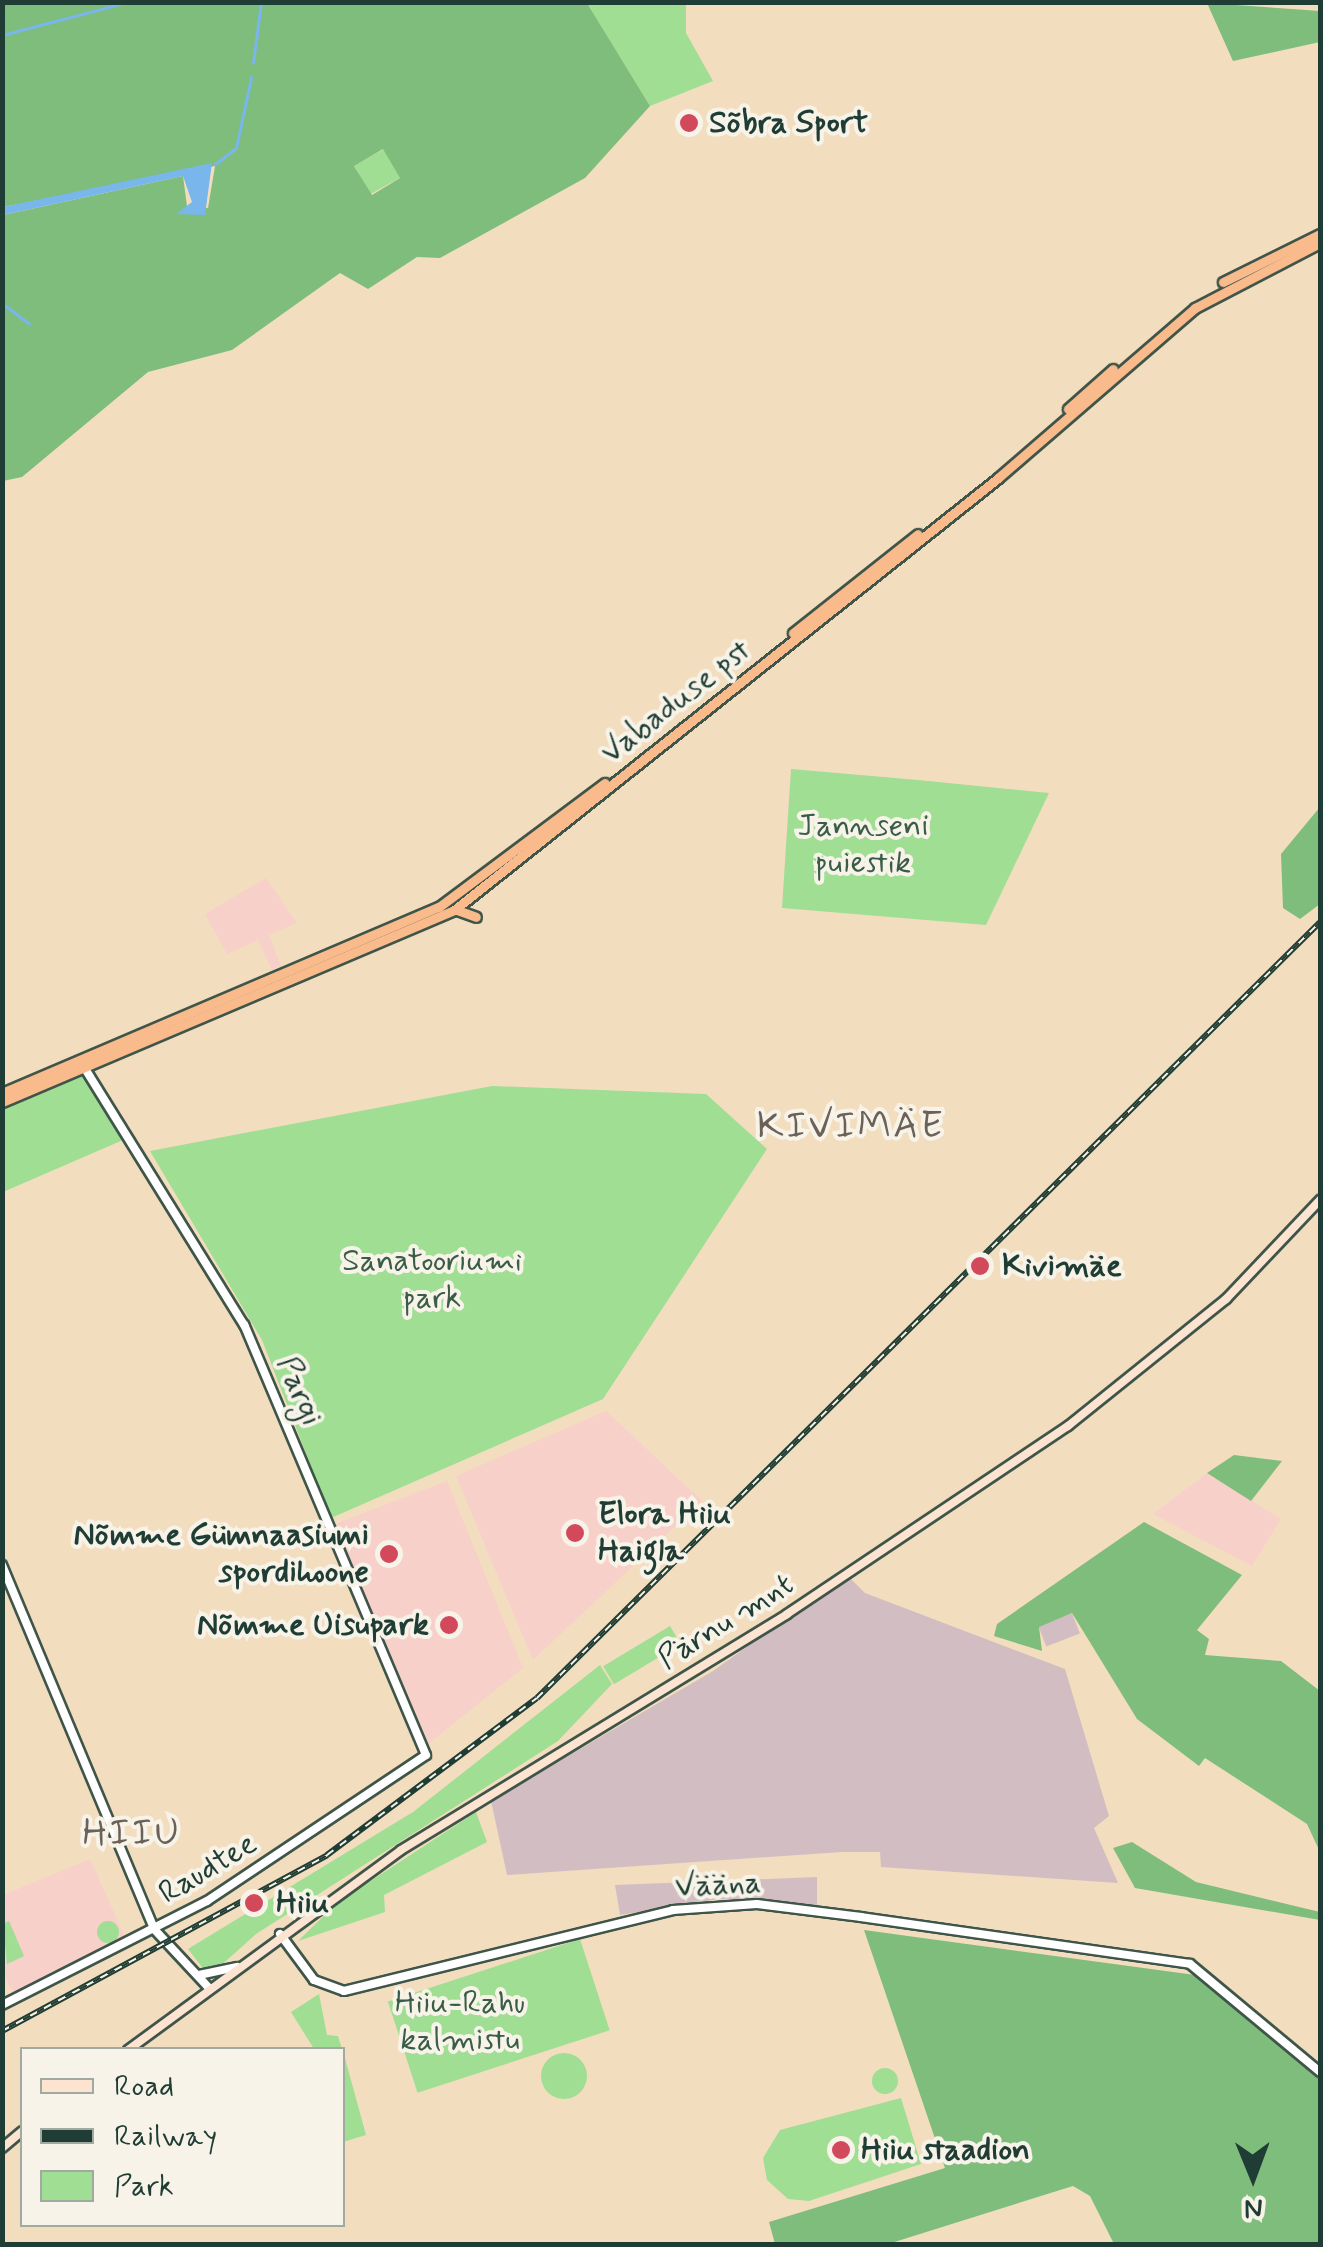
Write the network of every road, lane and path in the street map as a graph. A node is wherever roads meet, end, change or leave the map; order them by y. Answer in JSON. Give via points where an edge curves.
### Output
{"nodes":[{"id":1,"x":1320,"y":234,"type":"edge"},
{"id":2,"x":1320,"y":244,"type":"edge"},
{"id":3,"x":454,"y":910,"type":"junction"},
{"id":4,"x":476,"y":917,"type":"dead end"},
{"id":5,"x":82,"y":1064,"type":"junction"},
{"id":6,"x":2,"y":1093,"type":"edge"},
{"id":7,"x":2,"y":1102,"type":"edge"},
{"id":8,"x":1320,"y":1200,"type":"edge"},
{"id":9,"x":2,"y":1565,"type":"edge"},
{"id":10,"x":426,"y":1755,"type":"joint"},
{"id":11,"x":154,"y":1929,"type":"junction"},
{"id":12,"x":280,"y":1934,"type":"junction"},
{"id":13,"x":237,"y":1968,"type":"junction"},
{"id":14,"x":197,"y":1974,"type":"junction"},
{"id":15,"x":210,"y":1988,"type":"junction"},
{"id":16,"x":2,"y":2005,"type":"edge"},
{"id":17,"x":132,"y":2047,"type":"edge"},
{"id":18,"x":1320,"y":2072,"type":"edge"}],
"edges":[{"from":1,"to":5,"type":"highway","name":"Vabaduse pst","via":[[1192,302],[994,474],[468,891]]},
{"from":2,"to":3,"type":"highway","name":"Vabaduse pst","via":[[1194,308],[998,478]]},
{"from":3,"to":4,"type":"highway"},
{"from":3,"to":5,"type":"highway","name":"Vabaduse pst"},
{"from":5,"to":6,"type":"highway","name":"Vabaduse pst"},
{"from":5,"to":7,"type":"highway","name":"Vabaduse pst"},
{"from":5,"to":10,"type":"street","name":"Pargi","via":[[244,1325]]},
{"from":8,"to":12,"type":"main road","name":"Pärnu mnt","via":[[1226,1299],[1068,1426]]},
{"from":9,"to":11,"type":"street"},
{"from":10,"to":11,"type":"street","name":"Raudtee","via":[[266,1864]]},
{"from":11,"to":14,"type":"street"},
{"from":11,"to":16,"type":"street","name":"Raudtee"},
{"from":12,"to":13,"type":"main road","name":"Pärnu mnt"},
{"from":12,"to":18,"type":"street","name":"Vääna","via":[[314,1980],[344,1991],[616,1920],[719,1904],[1190,1964]]},
{"from":13,"to":14,"type":"street"},
{"from":13,"to":15,"type":"main road","name":"Pärnu mnt"},
{"from":14,"to":15,"type":"street"},
{"from":15,"to":17,"type":"main road","name":"Pärnu mnt"}]}
